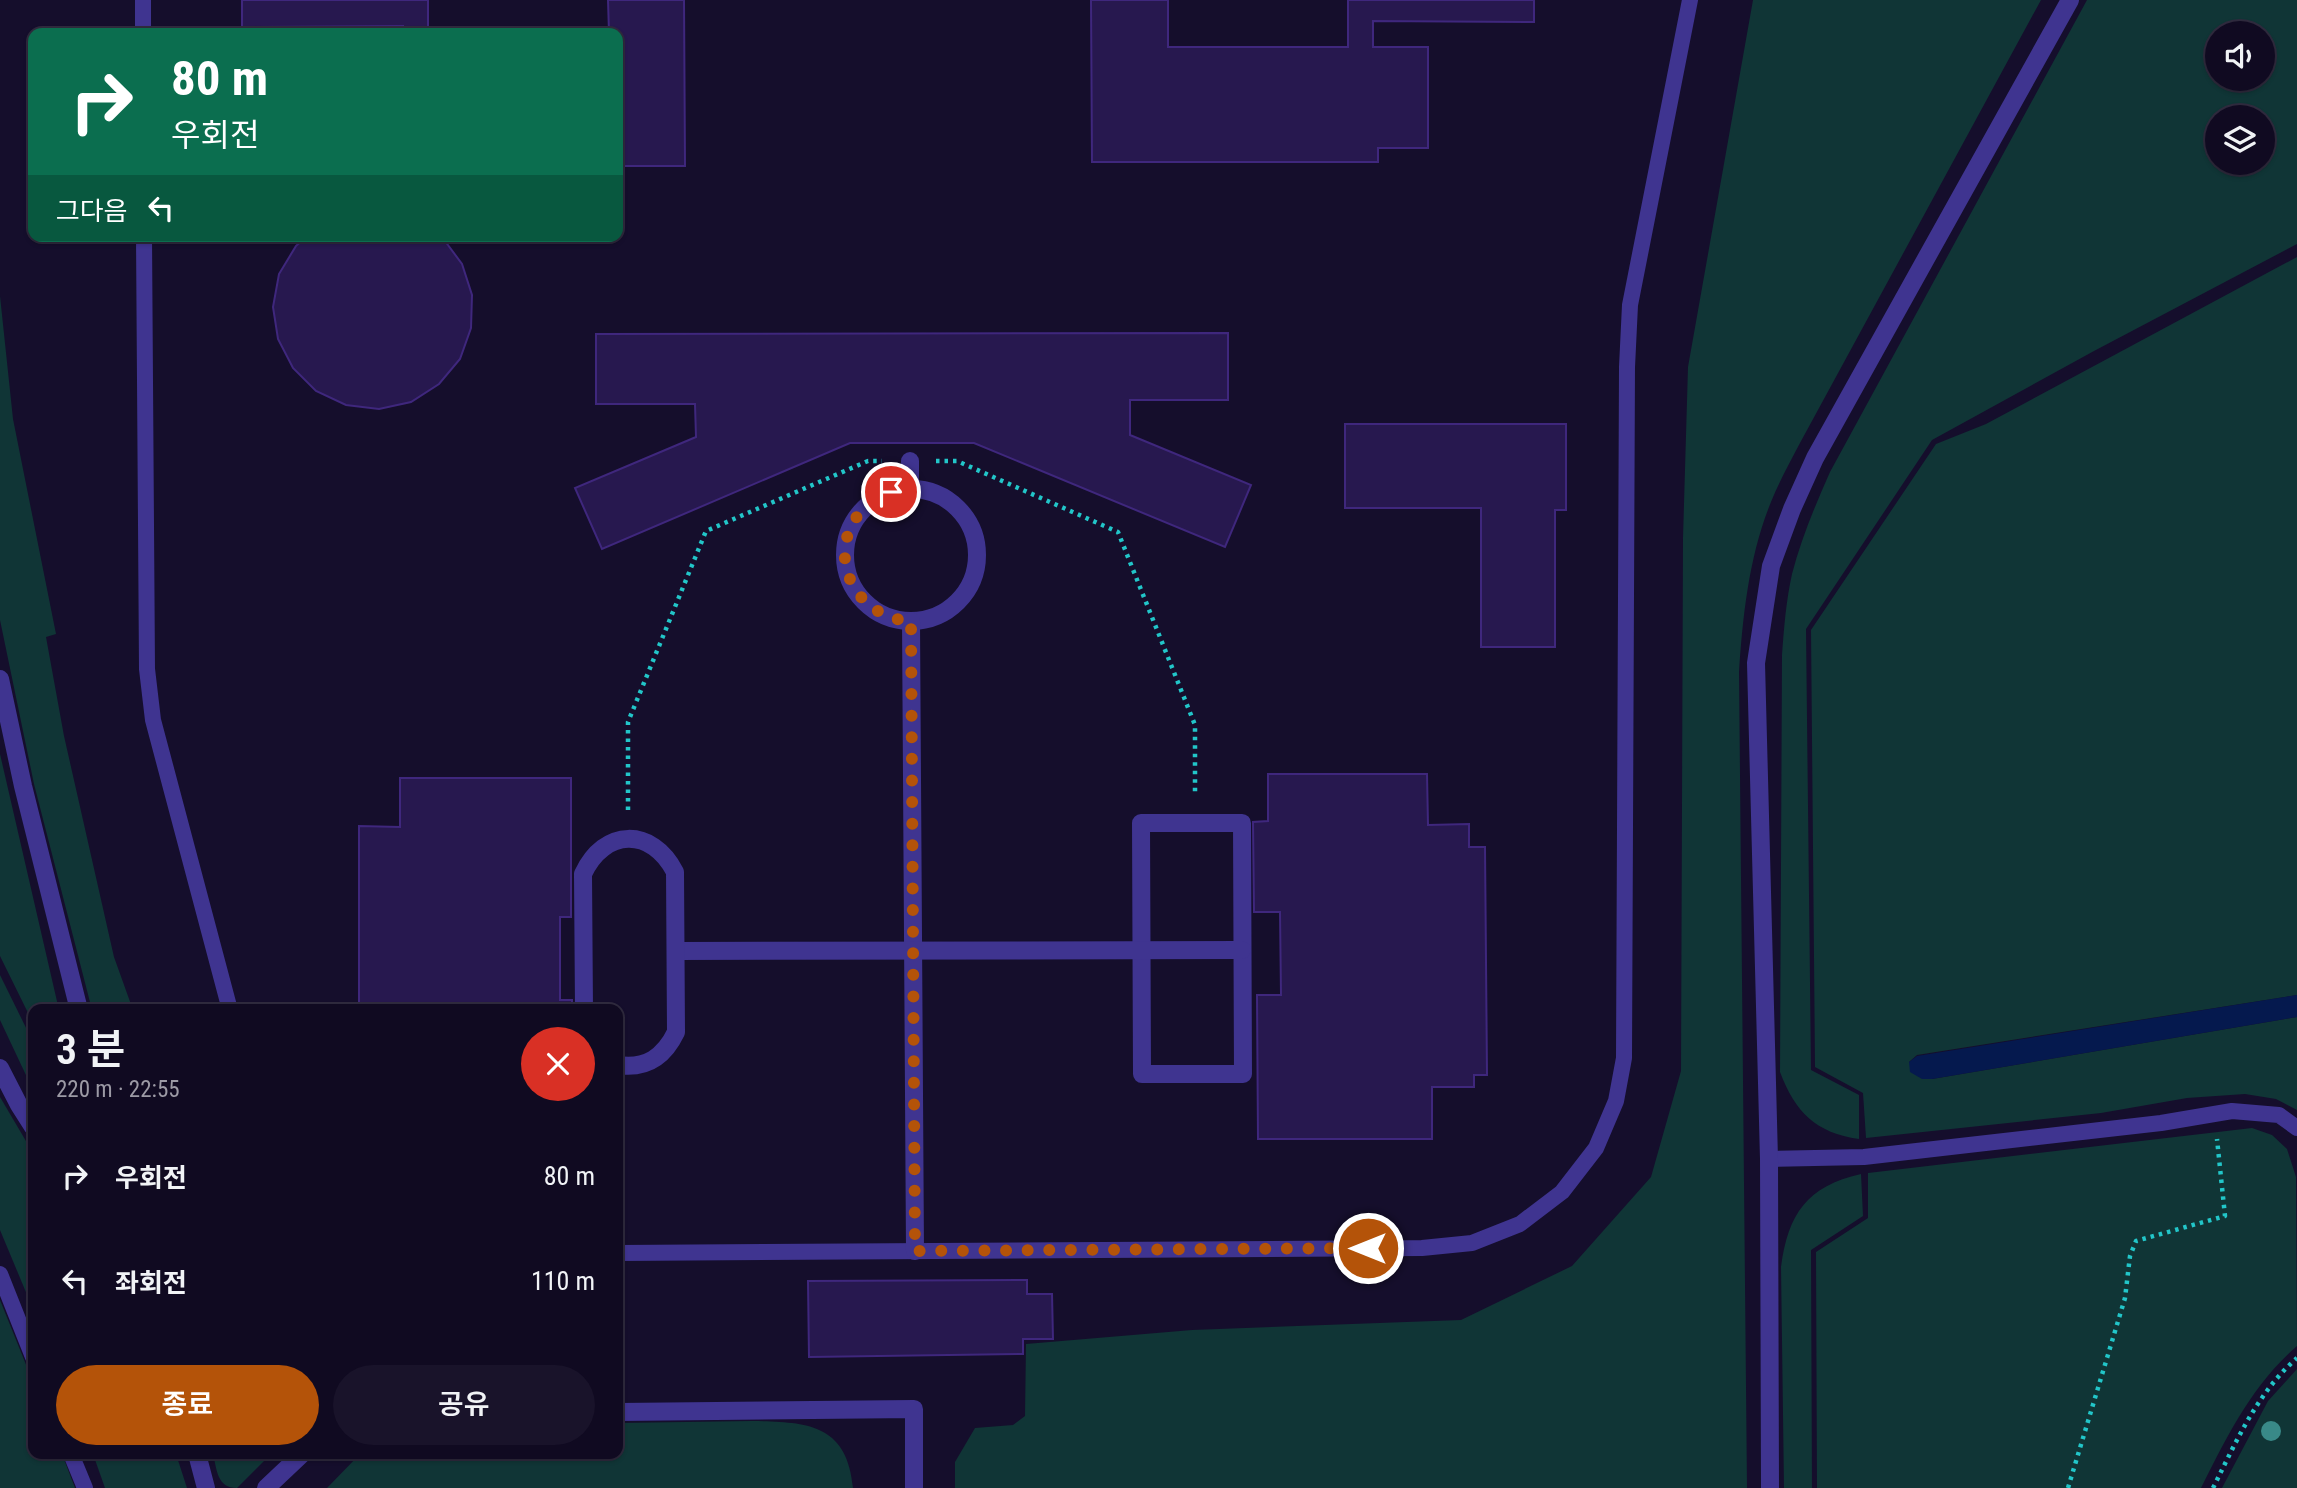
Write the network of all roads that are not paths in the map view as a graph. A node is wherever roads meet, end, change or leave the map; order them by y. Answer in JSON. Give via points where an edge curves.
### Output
{"nodes":[{"id":1,"x":143,"y":0,"type":"edge"},
{"id":2,"x":1690,"y":0,"type":"edge"},
{"id":3,"x":2070,"y":0,"type":"edge"},
{"id":4,"x":143,"y":28,"type":"edge"},
{"id":5,"x":144,"y":242,"type":"edge"},
{"id":6,"x":910,"y":461,"type":"dead end"},
{"id":7,"x":910,"y":489,"type":"junction"},
{"id":8,"x":911,"y":621,"type":"junction"},
{"id":9,"x":0,"y":680,"type":"edge"},
{"id":10,"x":913,"y":950,"type":"junction"},
{"id":11,"x":1142,"y":950,"type":"junction"},
{"id":12,"x":1242,"y":950,"type":"junction"},
{"id":13,"x":676,"y":951,"type":"junction"},
{"id":14,"x":78,"y":1004,"type":"edge"},
{"id":15,"x":228,"y":1004,"type":"edge"},
{"id":16,"x":584,"y":1004,"type":"edge"},
{"id":17,"x":623,"y":1066,"type":"edge"},
{"id":18,"x":0,"y":1068,"type":"edge"},
{"id":19,"x":28,"y":1119,"type":"edge"},
{"id":20,"x":2297,"y":1128,"type":"edge"},
{"id":21,"x":1769,"y":1158,"type":"junction"},
{"id":22,"x":915,"y":1251,"type":"junction"},
{"id":23,"x":623,"y":1253,"type":"edge"},
{"id":24,"x":0,"y":1274,"type":"edge"},
{"id":25,"x":28,"y":1344,"type":"edge"},
{"id":26,"x":623,"y":1412,"type":"edge"},
{"id":27,"x":73,"y":1459,"type":"edge"},
{"id":28,"x":198,"y":1459,"type":"edge"},
{"id":29,"x":297,"y":1459,"type":"edge"},
{"id":30,"x":85,"y":1488,"type":"edge"},
{"id":31,"x":206,"y":1488,"type":"edge"},
{"id":32,"x":266,"y":1488,"type":"edge"},
{"id":33,"x":914,"y":1488,"type":"edge"},
{"id":34,"x":1770,"y":1488,"type":"edge"}],
"edges":[{"from":1,"to":4,"type":"lane"},
{"from":2,"to":22,"type":"lane","via":[[1630,305],[1624,1058],[1616,1101],[1596,1149],[1562,1192],[1520,1224],[1472,1243],[1422,1248]]},
{"from":3,"to":21,"type":"street","via":[[1815,458],[1771,566],[1756,663]]},
{"from":5,"to":15,"type":"lane","via":[[147,655],[153,720]]},
{"from":6,"to":7,"type":"street"},
{"from":7,"to":8,"type":"street","via":[[871,502],[856,517],[847,537],[845,559],[849,580],[861,599],[877,612]]},
{"from":7,"to":8,"type":"street","via":[[934,493],[953,504],[967,520],[977,562],[971,584],[958,601],[941,614]]},
{"from":8,"to":10,"type":"street"},
{"from":9,"to":14,"type":"street"},
{"from":10,"to":11,"type":"street"},
{"from":10,"to":13,"type":"street"},
{"from":10,"to":22,"type":"street"},
{"from":11,"to":12,"type":"street"},
{"from":11,"to":12,"type":"street","via":[[1142,1074],[1242,1074]]},
{"from":11,"to":12,"type":"street","via":[[1141,823],[1242,823]]},
{"from":13,"to":16,"type":"street","via":[[675,872],[668,859],[644,841],[614,841],[600,849],[583,874]]},
{"from":13,"to":17,"type":"street","via":[[676,1032],[670,1046],[646,1064]]},
{"from":18,"to":19,"type":"street"},
{"from":20,"to":21,"type":"lane","via":[[2279,1115],[2232,1111],[1864,1157]]},
{"from":21,"to":34,"type":"street"},
{"from":22,"to":23,"type":"lane"},
{"from":24,"to":25,"type":"lane"},
{"from":26,"to":33,"type":"street","via":[[914,1409]]},
{"from":27,"to":30,"type":"lane"},
{"from":28,"to":31,"type":"street"},
{"from":29,"to":32,"type":"street"}]}
